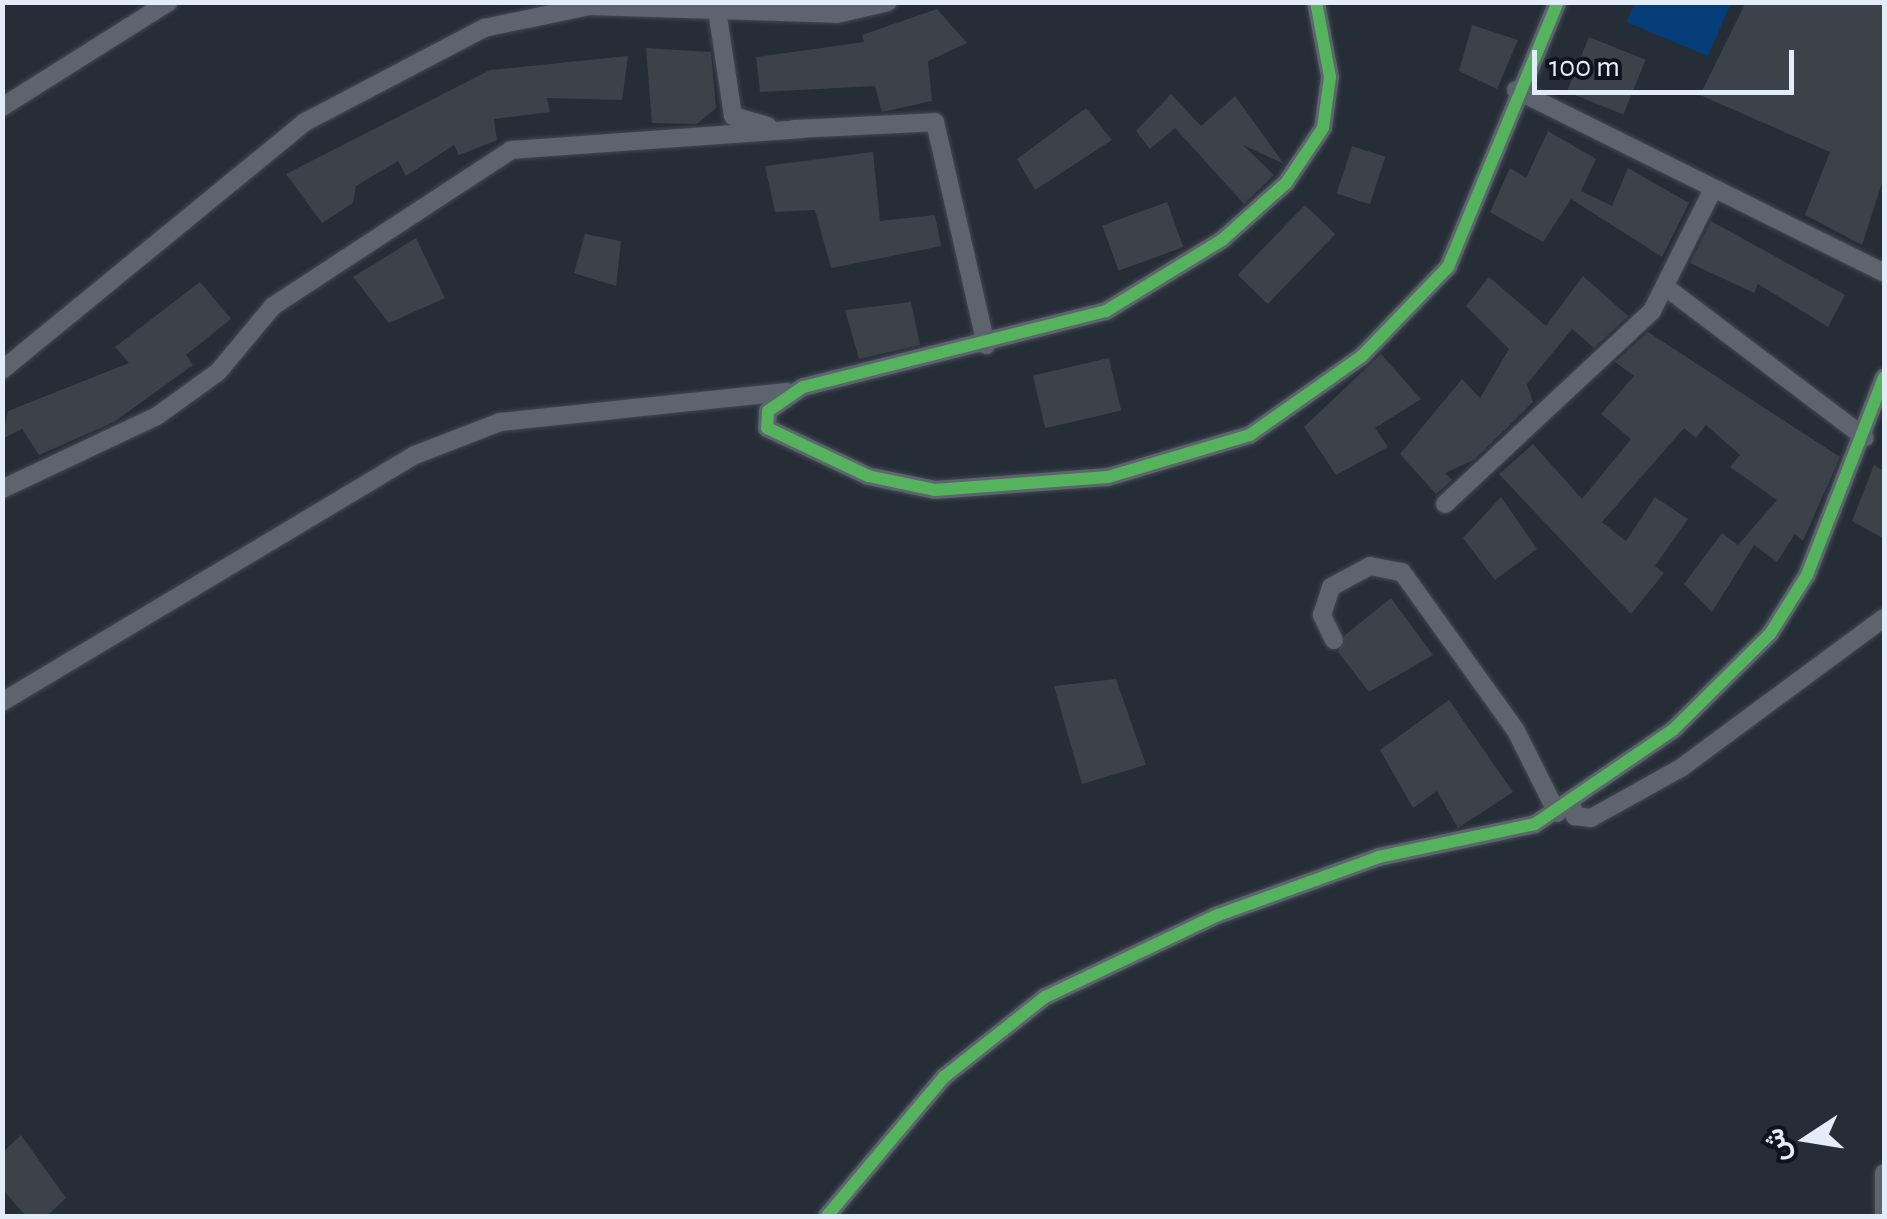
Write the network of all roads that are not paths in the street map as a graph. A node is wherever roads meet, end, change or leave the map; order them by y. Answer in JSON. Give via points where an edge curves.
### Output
{"nodes":[{"id":1,"x":169,"y":2,"type":"edge"},
{"id":2,"x":888,"y":2,"type":"edge"},
{"id":3,"x":1316,"y":2,"type":"edge"},
{"id":4,"x":1558,"y":2,"type":"edge"},
{"id":5,"x":756,"y":6,"type":"edge"},
{"id":6,"x":717,"y":10,"type":"junction"},
{"id":7,"x":1516,"y":90,"type":"junction"},
{"id":8,"x":2,"y":107,"type":"edge"},
{"id":9,"x":802,"y":130,"type":"junction"},
{"id":10,"x":1712,"y":191,"type":"junction"},
{"id":11,"x":1884,"y":272,"type":"edge"},
{"id":12,"x":1666,"y":288,"type":"junction"},
{"id":13,"x":986,"y":345,"type":"junction"},
{"id":14,"x":2,"y":370,"type":"edge"},
{"id":15,"x":1884,"y":377,"type":"edge"},
{"id":16,"x":792,"y":392,"type":"junction"},
{"id":17,"x":1866,"y":438,"type":"junction"},
{"id":18,"x":2,"y":489,"type":"edge"},
{"id":19,"x":1444,"y":504,"type":"dead end"},
{"id":20,"x":1884,"y":618,"type":"edge"},
{"id":21,"x":1334,"y":640,"type":"dead end"},
{"id":22,"x":2,"y":702,"type":"edge"},
{"id":23,"x":1564,"y":808,"type":"junction"},
{"id":24,"x":1884,"y":1173,"type":"edge"},
{"id":25,"x":1884,"y":1215,"type":"edge"},
{"id":26,"x":827,"y":1216,"type":"edge"}],
"edges":[{"from":1,"to":8,"type":"street"},
{"from":2,"to":5,"type":"street","via":[[838,14]]},
{"from":3,"to":13,"type":"street","via":[[1327,116],[1286,183],[1141,294]]},
{"from":4,"to":7,"type":"street"},
{"from":5,"to":6,"type":"street"},
{"from":6,"to":9,"type":"street","via":[[732,116]]},
{"from":6,"to":14,"type":"street","via":[[563,8],[484,28],[377,78],[305,122]]},
{"from":7,"to":10,"type":"street"},
{"from":7,"to":16,"type":"street","via":[[1472,223],[1429,292],[1286,414],[1215,452],[1057,485],[920,489],[777,435],[768,411]]},
{"from":9,"to":13,"type":"street","via":[[935,122]]},
{"from":9,"to":18,"type":"street","via":[[511,150],[273,306],[218,372],[157,416]]},
{"from":10,"to":11,"type":"street"},
{"from":10,"to":12,"type":"street"},
{"from":12,"to":17,"type":"street"},
{"from":12,"to":19,"type":"street","via":[[1626,339]]},
{"from":13,"to":16,"type":"street"},
{"from":15,"to":17,"type":"street"},
{"from":16,"to":22,"type":"street","via":[[500,422],[432,448],[279,530]]},
{"from":17,"to":23,"type":"street","via":[[1822,548],[1770,634],[1700,708]]},
{"from":20,"to":23,"type":"street","via":[[1682,768],[1591,818]]},
{"from":21,"to":23,"type":"street","via":[[1322,615],[1331,587],[1370,566],[1402,572]]},
{"from":23,"to":26,"type":"street","via":[[1518,830],[1379,857],[1246,905],[1045,997],[944,1078]]},
{"from":24,"to":25,"type":"street"}]}
